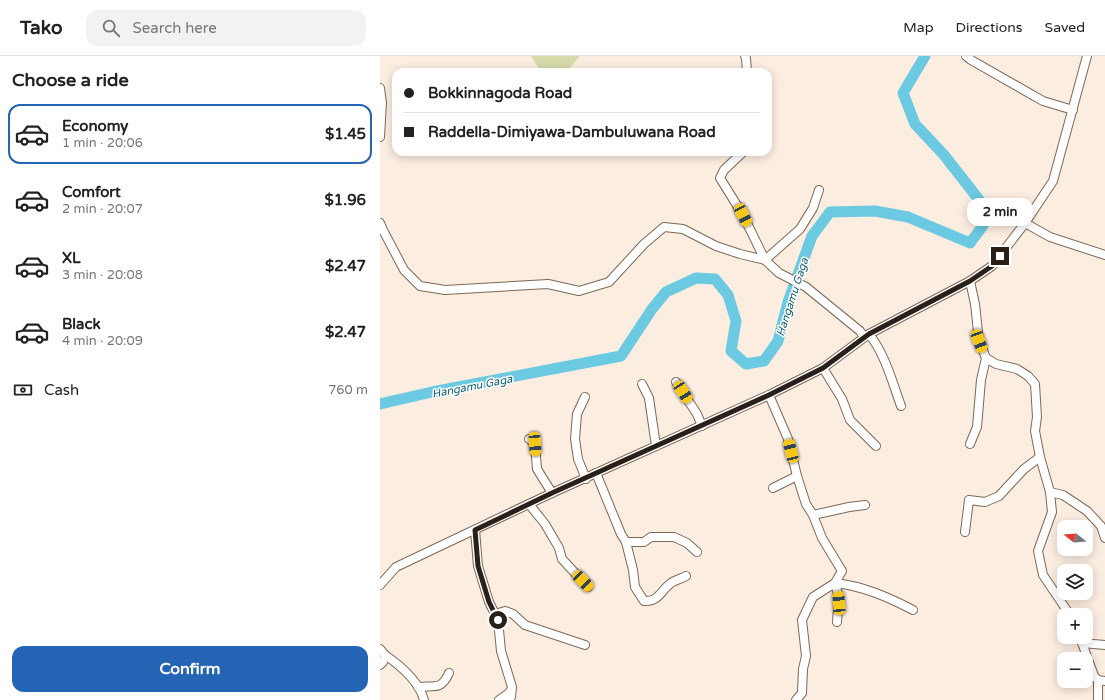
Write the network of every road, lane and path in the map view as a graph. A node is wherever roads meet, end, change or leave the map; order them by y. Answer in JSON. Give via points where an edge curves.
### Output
{"nodes":[{"id":1,"x":744,"y":56,"type":"edge"},
{"id":2,"x":966,"y":56,"type":"edge"},
{"id":3,"x":1087,"y":56,"type":"edge"},
{"id":4,"x":747,"y":68,"type":"edge"},
{"id":5,"x":380,"y":88,"type":"edge"},
{"id":6,"x":1073,"y":110,"type":"junction"},
{"id":7,"x":380,"y":137,"type":"edge"},
{"id":8,"x":739,"y":156,"type":"edge"},
{"id":9,"x":819,"y":190,"type":"dead end"},
{"id":10,"x":380,"y":223,"type":"edge"},
{"id":11,"x":1025,"y":223,"type":"junction"},
{"id":12,"x":1105,"y":255,"type":"edge"},
{"id":13,"x":765,"y":260,"type":"junction"},
{"id":14,"x":970,"y":281,"type":"junction"},
{"id":15,"x":867,"y":335,"type":"junction"},
{"id":16,"x":986,"y":358,"type":"junction"},
{"id":17,"x":823,"y":368,"type":"junction"},
{"id":18,"x":676,"y":382,"type":"dead end"},
{"id":19,"x":642,"y":384,"type":"dead end"},
{"id":20,"x":769,"y":395,"type":"junction"},
{"id":21,"x":585,"y":397,"type":"dead end"},
{"id":22,"x":901,"y":406,"type":"dead end"},
{"id":23,"x":702,"y":426,"type":"junction"},
{"id":24,"x":529,"y":439,"type":"dead end"},
{"id":25,"x":970,"y":444,"type":"dead end"},
{"id":26,"x":656,"y":446,"type":"junction"},
{"id":27,"x":876,"y":446,"type":"dead end"},
{"id":28,"x":1040,"y":457,"type":"junction"},
{"id":29,"x":596,"y":473,"type":"junction"},
{"id":30,"x":797,"y":476,"type":"junction"},
{"id":31,"x":586,"y":479,"type":"junction"},
{"id":32,"x":773,"y":488,"type":"dead end"},
{"id":33,"x":1050,"y":492,"type":"junction"},
{"id":34,"x":552,"y":493,"type":"junction"},
{"id":35,"x":529,"y":504,"type":"junction"},
{"id":36,"x":866,"y":505,"type":"dead end"},
{"id":37,"x":813,"y":515,"type":"junction"},
{"id":38,"x":475,"y":530,"type":"junction"},
{"id":39,"x":965,"y":532,"type":"dead end"},
{"id":40,"x":1105,"y":538,"type":"edge"},
{"id":41,"x":626,"y":542,"type":"junction"},
{"id":42,"x":698,"y":552,"type":"dead end"},
{"id":43,"x":686,"y":576,"type":"dead end"},
{"id":44,"x":835,"y":583,"type":"junction"},
{"id":45,"x":380,"y":585,"type":"edge"},
{"id":46,"x":588,"y":587,"type":"dead end"},
{"id":47,"x":1065,"y":608,"type":"edge"},
{"id":48,"x":913,"y":610,"type":"dead end"},
{"id":49,"x":495,"y":614,"type":"junction"},
{"id":50,"x":837,"y":622,"type":"dead end"},
{"id":51,"x":1093,"y":642,"type":"edge"},
{"id":52,"x":1082,"y":644,"type":"edge"},
{"id":53,"x":585,"y":645,"type":"dead end"},
{"id":54,"x":1105,"y":645,"type":"edge"},
{"id":55,"x":382,"y":652,"type":"edge"},
{"id":56,"x":380,"y":665,"type":"edge"},
{"id":57,"x":448,"y":673,"type":"dead end"},
{"id":58,"x":1103,"y":680,"type":"edge"},
{"id":59,"x":418,"y":687,"type":"junction"},
{"id":60,"x":512,"y":687,"type":"junction"},
{"id":61,"x":424,"y":700,"type":"edge"},
{"id":62,"x":498,"y":700,"type":"edge"},
{"id":63,"x":508,"y":700,"type":"edge"},
{"id":64,"x":796,"y":700,"type":"edge"},
{"id":65,"x":1098,"y":700,"type":"edge"}],
"edges":[{"from":1,"to":4,"type":"street"},
{"from":2,"to":6,"type":"street","via":[[1043,101]]},
{"from":3,"to":6,"type":"street"},
{"from":5,"to":7,"type":"street"},
{"from":6,"to":11,"type":"street","via":[[1053,181]]},
{"from":8,"to":13,"type":"street","via":[[724,170],[720,178],[743,215]]},
{"from":9,"to":13,"type":"street","via":[[800,228]]},
{"from":10,"to":13,"type":"street","via":[[404,270],[420,286],[445,290],[548,284],[579,291],[609,282],[644,244],[664,227],[684,229],[716,246]]},
{"from":11,"to":12,"type":"street","via":[[1050,237]]},
{"from":11,"to":14,"type":"street","via":[[992,266]]},
{"from":13,"to":15,"type":"street","via":[[779,273],[806,287]]},
{"from":14,"to":15,"type":"street"},
{"from":14,"to":16,"type":"street","via":[[979,341]]},
{"from":15,"to":17,"type":"street"},
{"from":15,"to":22,"type":"street","via":[[877,344]]},
{"from":16,"to":25,"type":"street","via":[[981,380],[977,427]]},
{"from":16,"to":28,"type":"street","via":[[996,364],[1017,368],[1035,384],[1036,431]]},
{"from":17,"to":20,"type":"street"},
{"from":17,"to":27,"type":"street","via":[[842,399],[850,420]]},
{"from":18,"to":23,"type":"street"},
{"from":19,"to":26,"type":"street","via":[[649,398]]},
{"from":20,"to":23,"type":"street"},
{"from":20,"to":30,"type":"street","via":[[788,438]]},
{"from":21,"to":31,"type":"street","via":[[577,414],[575,439],[578,459]]},
{"from":23,"to":26,"type":"street"},
{"from":24,"to":34,"type":"street","via":[[535,444],[537,469]]},
{"from":26,"to":29,"type":"street"},
{"from":28,"to":33,"type":"street"},
{"from":28,"to":39,"type":"street","via":[[1024,469],[998,496],[985,502],[969,500]]},
{"from":29,"to":31,"type":"street"},
{"from":29,"to":41,"type":"street"},
{"from":30,"to":32,"type":"street"},
{"from":30,"to":37,"type":"street","via":[[806,504]]},
{"from":31,"to":34,"type":"street"},
{"from":33,"to":40,"type":"street","via":[[1063,495],[1087,511],[1101,526]]},
{"from":33,"to":47,"type":"street","via":[[1052,512],[1038,551],[1043,575]]},
{"from":34,"to":35,"type":"street"},
{"from":35,"to":38,"type":"street"},
{"from":35,"to":46,"type":"street","via":[[545,524],[559,548],[562,559]]},
{"from":36,"to":37,"type":"street"},
{"from":37,"to":44,"type":"street","via":[[822,538],[842,571]]},
{"from":38,"to":45,"type":"street","via":[[396,567]]},
{"from":38,"to":49,"type":"street","via":[[478,566]]},
{"from":41,"to":42,"type":"street","via":[[644,542],[651,537],[674,538],[687,543]]},
{"from":41,"to":43,"type":"street","via":[[635,587],[644,601],[655,599],[671,583]]},
{"from":44,"to":48,"type":"street","via":[[850,584],[887,597]]},
{"from":44,"to":50,"type":"street","via":[[839,603]]},
{"from":44,"to":64,"type":"street","via":[[814,597],[802,620],[806,656],[802,669],[802,693]]},
{"from":49,"to":53,"type":"street","via":[[505,611],[513,614],[525,625]]},
{"from":49,"to":60,"type":"street","via":[[498,620],[501,651]]},
{"from":51,"to":54,"type":"street"},
{"from":52,"to":58,"type":"street","via":[[1094,676]]},
{"from":55,"to":56,"type":"street","via":[[383,662]]},
{"from":55,"to":59,"type":"street","via":[[405,670]]},
{"from":57,"to":59,"type":"street","via":[[439,686]]},
{"from":58,"to":65,"type":"street"},
{"from":59,"to":61,"type":"street"},
{"from":60,"to":62,"type":"street","via":[[509,693]]},
{"from":60,"to":63,"type":"street"}]}
